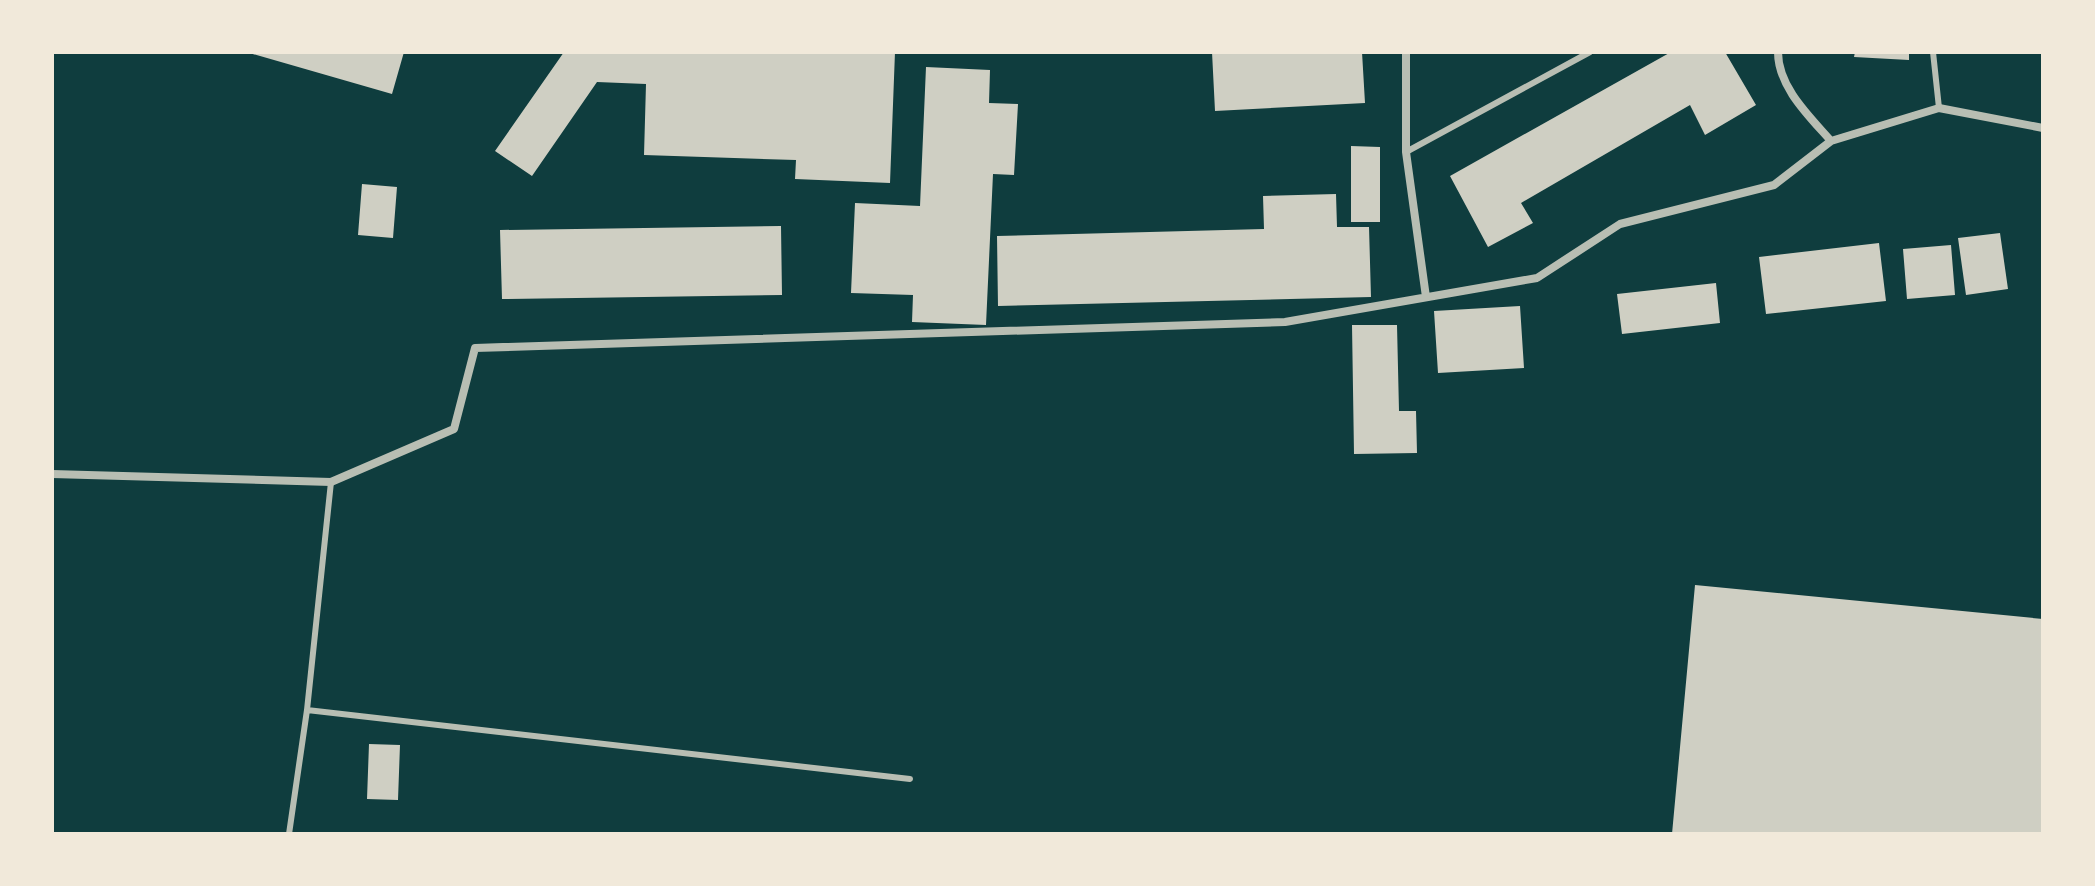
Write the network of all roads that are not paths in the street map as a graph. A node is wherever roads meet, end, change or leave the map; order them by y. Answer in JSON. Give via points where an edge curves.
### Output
{"nodes":[{"id":1,"x":1406,"y":52,"type":"edge"},
{"id":2,"x":1590,"y":52,"type":"edge"},
{"id":3,"x":1778,"y":52,"type":"edge"},
{"id":4,"x":1933,"y":52,"type":"edge"},
{"id":5,"x":1939,"y":108,"type":"junction"},
{"id":6,"x":2043,"y":128,"type":"edge"},
{"id":7,"x":1831,"y":141,"type":"junction"},
{"id":8,"x":1406,"y":152,"type":"junction"},
{"id":9,"x":1426,"y":297,"type":"junction"},
{"id":10,"x":52,"y":474,"type":"edge"},
{"id":11,"x":331,"y":482,"type":"junction"},
{"id":12,"x":307,"y":710,"type":"junction"},
{"id":13,"x":910,"y":779,"type":"dead end"},
{"id":14,"x":289,"y":834,"type":"edge"}],
"edges":[{"from":1,"to":8,"type":"street"},
{"from":2,"to":8,"type":"lane"},
{"from":3,"to":7,"type":"street","via":[[1778,67],[1801,108]]},
{"from":4,"to":5,"type":"lane"},
{"from":5,"to":6,"type":"street"},
{"from":5,"to":7,"type":"street"},
{"from":7,"to":9,"type":"street","via":[[1774,185],[1620,224],[1537,278]]},
{"from":8,"to":9,"type":"street"},
{"from":9,"to":11,"type":"street","via":[[1285,322],[475,348],[454,429]]},
{"from":10,"to":11,"type":"street"},
{"from":11,"to":12,"type":"lane"},
{"from":12,"to":13,"type":"lane"},
{"from":12,"to":14,"type":"lane"}]}
